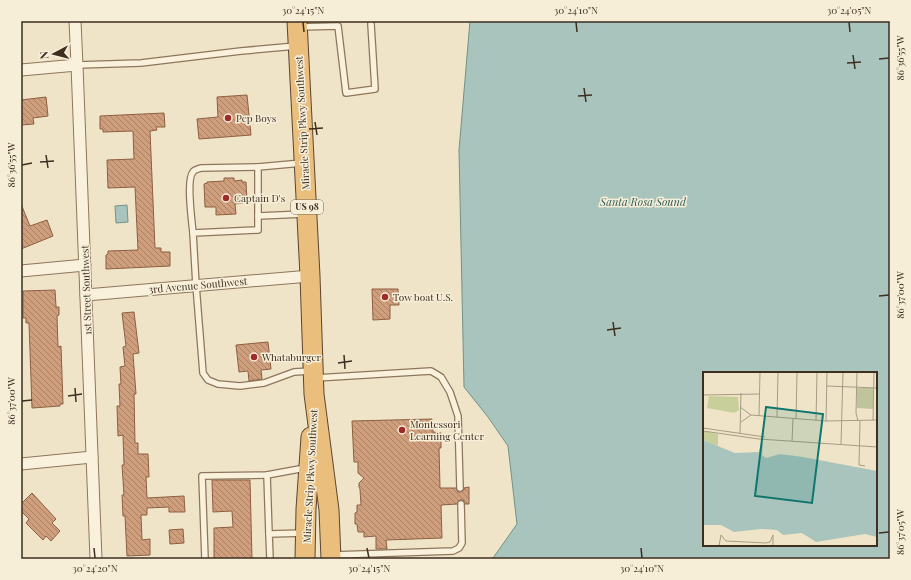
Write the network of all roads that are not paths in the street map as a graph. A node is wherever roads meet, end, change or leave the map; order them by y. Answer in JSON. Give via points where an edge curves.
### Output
{"nodes":[{"id":1,"x":74,"y":21,"type":"edge"},
{"id":2,"x":297,"y":24,"type":"edge"},
{"id":3,"x":371,"y":24,"type":"dead end"},
{"id":4,"x":298,"y":46,"type":"junction"},
{"id":5,"x":78,"y":65,"type":"junction"},
{"id":6,"x":21,"y":70,"type":"edge"},
{"id":7,"x":304,"y":163,"type":"junction"},
{"id":8,"x":258,"y":167,"type":"junction"},
{"id":9,"x":307,"y":214,"type":"junction"},
{"id":10,"x":258,"y":216,"type":"junction"},
{"id":11,"x":193,"y":233,"type":"junction"},
{"id":12,"x":85,"y":265,"type":"junction"},
{"id":13,"x":21,"y":271,"type":"edge"},
{"id":14,"x":310,"y":276,"type":"junction"},
{"id":15,"x":196,"y":285,"type":"junction"},
{"id":16,"x":86,"y":295,"type":"junction"},
{"id":17,"x":314,"y":381,"type":"junction"},
{"id":18,"x":92,"y":457,"type":"junction"},
{"id":19,"x":21,"y":464,"type":"edge"},
{"id":20,"x":309,"y":468,"type":"junction"},
{"id":21,"x":267,"y":474,"type":"junction"},
{"id":22,"x":460,"y":488,"type":"dead end"},
{"id":23,"x":461,"y":504,"type":"dead end"},
{"id":24,"x":306,"y":532,"type":"junction"},
{"id":25,"x":269,"y":534,"type":"junction"},
{"id":26,"x":331,"y":557,"type":"edge"},
{"id":27,"x":96,"y":559,"type":"edge"},
{"id":28,"x":204,"y":559,"type":"edge"},
{"id":29,"x":270,"y":559,"type":"edge"},
{"id":30,"x":305,"y":559,"type":"edge"}],
"edges":[{"from":1,"to":5,"type":"street","name":"1st Street Southwest"},
{"from":2,"to":3,"type":"lane","via":[[338,26],[346,93],[375,89]]},
{"from":2,"to":4,"type":"highway","name":"Miracle Strip Pkwy Southwest","number":"US 98"},
{"from":4,"to":5,"type":"lane","via":[[141,63]]},
{"from":4,"to":7,"type":"highway","name":"Miracle Strip Pkwy Southwest","number":"US 98"},
{"from":5,"to":6,"type":"street"},
{"from":5,"to":12,"type":"street","name":"1st Street Southwest"},
{"from":7,"to":8,"type":"lane"},
{"from":7,"to":9,"type":"highway","name":"Miracle Strip Pkwy Southwest","number":"US 98"},
{"from":8,"to":10,"type":"lane"},
{"from":8,"to":11,"type":"lane","via":[[201,168],[193,171],[190,177]]},
{"from":9,"to":10,"type":"lane"},
{"from":9,"to":14,"type":"highway","name":"Miracle Strip Pkwy Southwest","number":"US 98"},
{"from":10,"to":11,"type":"lane","via":[[258,230]]},
{"from":11,"to":15,"type":"lane"},
{"from":12,"to":13,"type":"street"},
{"from":12,"to":16,"type":"street","name":"1st Street Southwest"},
{"from":14,"to":15,"type":"street","name":"3rd Avenue Southwest"},
{"from":14,"to":17,"type":"highway","name":"Miracle Strip Pkwy Southwest","number":"US 98"},
{"from":15,"to":16,"type":"street","name":"3rd Avenue Southwest"},
{"from":15,"to":17,"type":"lane","via":[[203,373],[208,380],[218,384],[240,386],[264,383],[294,372]]},
{"from":16,"to":18,"type":"street","name":"1st Street Southwest"},
{"from":17,"to":20,"type":"highway","name":"Miracle Strip Pkwy Southwest","number":"US 98"},
{"from":17,"to":22,"type":"lane","via":[[431,371],[441,377],[450,392],[458,416]]},
{"from":17,"to":26,"type":"highway","name":"Miracle Strip Pkwy Southwest","number":"US 98","via":[[329,510]]},
{"from":18,"to":19,"type":"street"},
{"from":18,"to":27,"type":"street","name":"1st Street Southwest"},
{"from":20,"to":21,"type":"lane"},
{"from":20,"to":24,"type":"highway","name":"Miracle Strip Pkwy Southwest","number":"US 98"},
{"from":21,"to":25,"type":"lane"},
{"from":21,"to":28,"type":"lane","via":[[202,476]]},
{"from":23,"to":26,"type":"lane","via":[[462,543],[459,548]]},
{"from":24,"to":25,"type":"lane"},
{"from":24,"to":30,"type":"highway","name":"Miracle Strip Pkwy Southwest","number":"US 98"},
{"from":25,"to":29,"type":"lane"}]}
